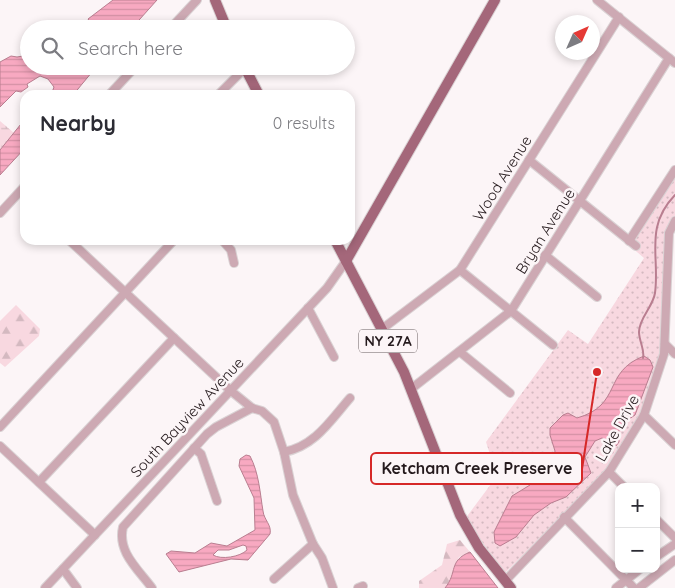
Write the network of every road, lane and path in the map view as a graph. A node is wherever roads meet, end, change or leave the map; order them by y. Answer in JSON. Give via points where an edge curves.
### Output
{"nodes":[{"id":1,"x":197,"y":0,"type":"edge"},
{"id":2,"x":214,"y":0,"type":"edge"},
{"id":3,"x":495,"y":0,"type":"edge"},
{"id":4,"x":597,"y":0,"type":"edge"},
{"id":5,"x":619,"y":18,"type":"junction"},
{"id":6,"x":178,"y":20,"type":"edge"},
{"id":7,"x":223,"y":20,"type":"edge"},
{"id":8,"x":672,"y":60,"type":"edge"},
{"id":9,"x":128,"y":75,"type":"edge"},
{"id":10,"x":237,"y":75,"type":"edge"},
{"id":11,"x":249,"y":75,"type":"edge"},
{"id":12,"x":114,"y":90,"type":"edge"},
{"id":13,"x":223,"y":90,"type":"edge"},
{"id":14,"x":256,"y":90,"type":"edge"},
{"id":15,"x":529,"y":160,"type":"junction"},
{"id":16,"x":675,"y":170,"type":"edge"},
{"id":17,"x":18,"y":193,"type":"edge"},
{"id":18,"x":580,"y":200,"type":"junction"},
{"id":19,"x":0,"y":213,"type":"edge"},
{"id":20,"x":675,"y":221,"type":"edge"},
{"id":21,"x":75,"y":245,"type":"edge"},
{"id":22,"x":169,"y":245,"type":"edge"},
{"id":23,"x":226,"y":245,"type":"edge"},
{"id":24,"x":338,"y":245,"type":"edge"},
{"id":25,"x":77,"y":247,"type":"joint"},
{"id":26,"x":545,"y":256,"type":"junction"},
{"id":27,"x":346,"y":262,"type":"junction"},
{"id":28,"x":234,"y":263,"type":"dead end"},
{"id":29,"x":460,"y":270,"type":"junction"},
{"id":30,"x":672,"y":273,"type":"edge"},
{"id":31,"x":125,"y":292,"type":"junction"},
{"id":32,"x":597,"y":297,"type":"dead end"},
{"id":33,"x":308,"y":308,"type":"junction"},
{"id":34,"x":511,"y":311,"type":"junction"},
{"id":35,"x":382,"y":329,"type":"junction"},
{"id":36,"x":174,"y":338,"type":"junction"},
{"id":37,"x":665,"y":344,"type":"junction"},
{"id":38,"x":553,"y":345,"type":"dead end"},
{"id":39,"x":460,"y":352,"type":"junction"},
{"id":40,"x":675,"y":354,"type":"edge"},
{"id":41,"x":334,"y":357,"type":"dead end"},
{"id":42,"x":411,"y":389,"type":"junction"},
{"id":43,"x":231,"y":390,"type":"junction"},
{"id":44,"x":510,"y":393,"type":"dead end"},
{"id":45,"x":350,"y":398,"type":"dead end"},
{"id":46,"x":252,"y":408,"type":"junction"},
{"id":47,"x":644,"y":416,"type":"junction"},
{"id":48,"x":0,"y":427,"type":"edge"},
{"id":49,"x":675,"y":445,"type":"edge"},
{"id":50,"x":0,"y":446,"type":"edge"},
{"id":51,"x":194,"y":448,"type":"junction"},
{"id":52,"x":284,"y":452,"type":"junction"},
{"id":53,"x":609,"y":472,"type":"junction"},
{"id":54,"x":39,"y":482,"type":"junction"},
{"id":55,"x":620,"y":483,"type":"edge"},
{"id":56,"x":217,"y":501,"type":"dead end"},
{"id":57,"x":564,"y":517,"type":"junction"},
{"id":58,"x":660,"y":523,"type":"edge"},
{"id":59,"x":95,"y":535,"type":"junction"},
{"id":60,"x":675,"y":538,"type":"edge"},
{"id":61,"x":312,"y":544,"type":"junction"},
{"id":62,"x":675,"y":544,"type":"edge"},
{"id":63,"x":660,"y":554,"type":"edge"},
{"id":64,"x":675,"y":560,"type":"edge"},
{"id":65,"x":63,"y":569,"type":"junction"},
{"id":66,"x":635,"y":573,"type":"edge"},
{"id":67,"x":274,"y":579,"type":"dead end"},
{"id":68,"x":626,"y":580,"type":"junction"},
{"id":69,"x":508,"y":584,"type":"edge"},
{"id":70,"x":45,"y":588,"type":"edge"},
{"id":71,"x":76,"y":588,"type":"edge"},
{"id":72,"x":152,"y":588,"type":"edge"},
{"id":73,"x":333,"y":588,"type":"edge"},
{"id":74,"x":616,"y":588,"type":"edge"},
{"id":75,"x":634,"y":588,"type":"edge"},
{"id":76,"x":639,"y":588,"type":"edge"}],
"edges":[{"from":1,"to":6,"type":"street"},
{"from":2,"to":7,"type":"main road"},
{"from":3,"to":27,"type":"main road"},
{"from":4,"to":5,"type":"street"},
{"from":5,"to":8,"type":"street"},
{"from":5,"to":15,"type":"street","name":"Wood Avenue"},
{"from":8,"to":18,"type":"street","name":"Bryan Avenue"},
{"from":9,"to":12,"type":"street"},
{"from":10,"to":13,"type":"street"},
{"from":11,"to":14,"type":"main road"},
{"from":15,"to":18,"type":"street"},
{"from":15,"to":29,"type":"street","name":"Wood Avenue"},
{"from":16,"to":18,"type":"street","via":[[632,243]]},
{"from":17,"to":19,"type":"street"},
{"from":18,"to":26,"type":"street","name":"Bryan Avenue"},
{"from":20,"to":30,"type":"street","name":"Lake Drive","via":[[670,233]]},
{"from":21,"to":25,"type":"street"},
{"from":22,"to":31,"type":"street"},
{"from":23,"to":28,"type":"street"},
{"from":24,"to":27,"type":"main road","number":"NY 27A"},
{"from":25,"to":31,"type":"street"},
{"from":26,"to":32,"type":"street"},
{"from":26,"to":34,"type":"street","name":"Bryan Avenue"},
{"from":27,"to":33,"type":"street","name":"South Bayview Avenue"},
{"from":27,"to":35,"type":"main road","number":"NY 27A"},
{"from":29,"to":34,"type":"street"},
{"from":29,"to":35,"type":"street","name":"Wood Avenue"},
{"from":30,"to":37,"type":"street","name":"Lake Drive"},
{"from":31,"to":36,"type":"street"},
{"from":31,"to":48,"type":"street"},
{"from":33,"to":41,"type":"street"},
{"from":33,"to":43,"type":"street","name":"South Bayview Avenue"},
{"from":34,"to":38,"type":"street"},
{"from":34,"to":39,"type":"street","name":"Bryan Avenue"},
{"from":35,"to":42,"type":"main road","number":"NY 27A"},
{"from":36,"to":43,"type":"street"},
{"from":36,"to":54,"type":"street"},
{"from":37,"to":40,"type":"street"},
{"from":37,"to":47,"type":"street","name":"Lake Drive"},
{"from":39,"to":42,"type":"street","name":"Bryan Avenue"},
{"from":39,"to":44,"type":"street"},
{"from":42,"to":69,"type":"main road","via":[[456,508],[486,557]]},
{"from":43,"to":46,"type":"street"},
{"from":43,"to":59,"type":"street","name":"South Bayview Avenue"},
{"from":45,"to":52,"type":"street","via":[[311,442],[297,450]]},
{"from":46,"to":51,"type":"street","via":[[216,427]]},
{"from":46,"to":52,"type":"street","via":[[262,411],[274,422]]},
{"from":47,"to":49,"type":"street"},
{"from":47,"to":53,"type":"street","name":"Lake Drive"},
{"from":50,"to":54,"type":"street"},
{"from":51,"to":56,"type":"street","via":[[201,454]]},
{"from":51,"to":72,"type":"street","via":[[123,527],[124,550]]},
{"from":52,"to":61,"type":"street","via":[[293,495]]},
{"from":53,"to":55,"type":"street"},
{"from":53,"to":57,"type":"street","name":"Lake Drive"},
{"from":54,"to":59,"type":"street"},
{"from":57,"to":68,"type":"street"},
{"from":57,"to":69,"type":"street","name":"Lake Drive"},
{"from":58,"to":60,"type":"street"},
{"from":59,"to":65,"type":"street","name":"South Bayview Avenue"},
{"from":61,"to":67,"type":"street"},
{"from":61,"to":73,"type":"street","via":[[322,558]]},
{"from":62,"to":63,"type":"street"},
{"from":64,"to":76,"type":"street"},
{"from":65,"to":70,"type":"street","name":"South Bayview Avenue"},
{"from":65,"to":71,"type":"street"},
{"from":66,"to":68,"type":"street"},
{"from":68,"to":74,"type":"street"},
{"from":68,"to":75,"type":"street"}]}
